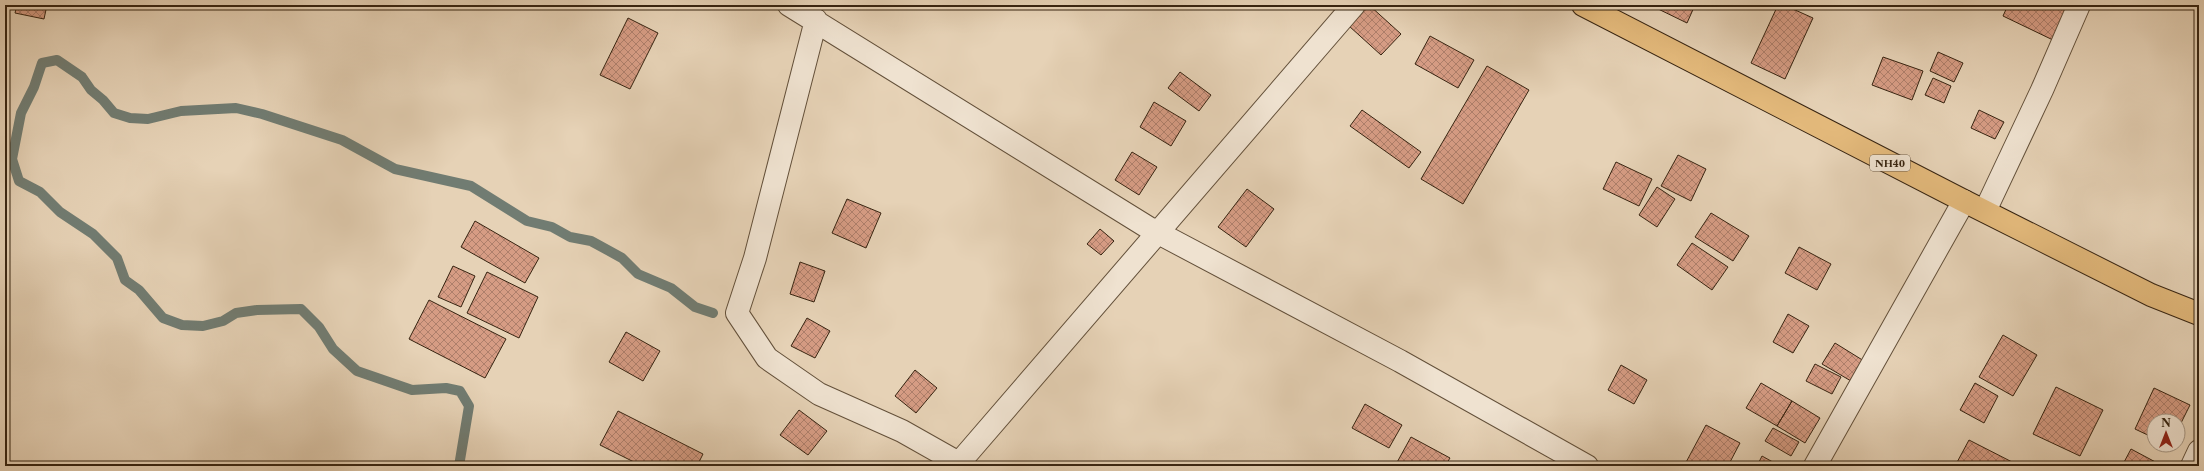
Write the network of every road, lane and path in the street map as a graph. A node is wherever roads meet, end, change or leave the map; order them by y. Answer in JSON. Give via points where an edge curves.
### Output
{"nodes":[{"id":1,"x":789,"y":5,"type":"edge"},
{"id":2,"x":1354,"y":5,"type":"edge"},
{"id":3,"x":1583,"y":5,"type":"edge"},
{"id":4,"x":2079,"y":5,"type":"edge"},
{"id":5,"x":816,"y":20,"type":"junction"},
{"id":6,"x":1964,"y":201,"type":"junction"},
{"id":7,"x":1985,"y":211,"type":"junction"},
{"id":8,"x":1158,"y":232,"type":"junction"},
{"id":9,"x":2199,"y":314,"type":"edge"},
{"id":10,"x":2199,"y":451,"type":"edge"},
{"id":11,"x":961,"y":464,"type":"edge"},
{"id":12,"x":1586,"y":466,"type":"edge"},
{"id":13,"x":1815,"y":466,"type":"edge"},
{"id":14,"x":2192,"y":466,"type":"edge"}],
"edges":[{"from":1,"to":5,"type":"street"},
{"from":2,"to":8,"type":"street"},
{"from":3,"to":6,"type":"highway","number":"NH40"},
{"from":4,"to":7,"type":"street"},
{"from":5,"to":8,"type":"street"},
{"from":5,"to":11,"type":"street","via":[[755,258],[737,313],[767,358],[819,394],[902,431]]},
{"from":6,"to":7,"type":"highway","number":"NH40"},
{"from":6,"to":13,"type":"street"},
{"from":7,"to":9,"type":"highway","number":"NH40","via":[[2151,295]]},
{"from":8,"to":11,"type":"street"},
{"from":8,"to":12,"type":"street","via":[[1400,361]]},
{"from":10,"to":14,"type":"street"}]}
